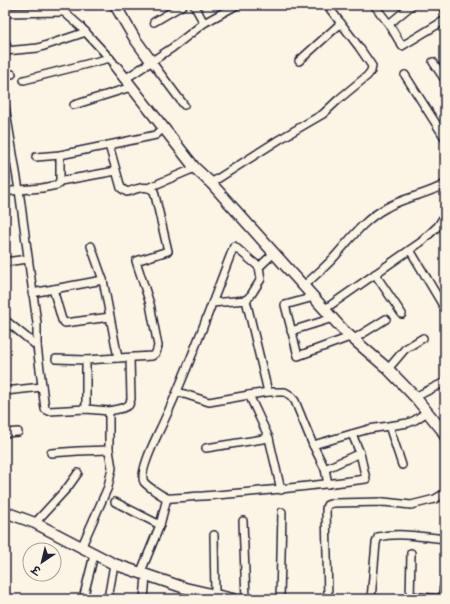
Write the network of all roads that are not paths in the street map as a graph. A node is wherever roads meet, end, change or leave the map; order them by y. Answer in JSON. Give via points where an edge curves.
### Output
{"nodes":[{"id":1,"x":56,"y":5,"type":"edge"},
{"id":2,"x":115,"y":5,"type":"edge"},
{"id":3,"x":183,"y":5,"type":"edge"},
{"id":4,"x":194,"y":5,"type":"edge"},
{"id":5,"x":237,"y":5,"type":"edge"},
{"id":6,"x":327,"y":5,"type":"edge"},
{"id":7,"x":374,"y":5,"type":"edge"},
{"id":8,"x":412,"y":5,"type":"edge"},
{"id":9,"x":441,"y":5,"type":"edge"},
{"id":10,"x":445,"y":10,"type":"edge"},
{"id":11,"x":64,"y":12,"type":"junction"},
{"id":12,"x":5,"y":13,"type":"edge"},
{"id":13,"x":445,"y":20,"type":"edge"},
{"id":14,"x":154,"y":22,"type":"dead end"},
{"id":15,"x":341,"y":22,"type":"junction"},
{"id":16,"x":204,"y":23,"type":"junction"},
{"id":17,"x":389,"y":24,"type":"junction"},
{"id":18,"x":86,"y":32,"type":"junction"},
{"id":19,"x":5,"y":41,"type":"edge"},
{"id":20,"x":7,"y":51,"type":"edge"},
{"id":21,"x":151,"y":61,"type":"junction"},
{"id":22,"x":299,"y":61,"type":"dead end"},
{"id":23,"x":113,"y":62,"type":"junction"},
{"id":24,"x":434,"y":62,"type":"dead end"},
{"id":25,"x":405,"y":75,"type":"dead end"},
{"id":26,"x":24,"y":80,"type":"dead end"},
{"id":27,"x":445,"y":80,"type":"edge"},
{"id":28,"x":128,"y":83,"type":"junction"},
{"id":29,"x":74,"y":105,"type":"dead end"},
{"id":30,"x":184,"y":105,"type":"dead end"},
{"id":31,"x":5,"y":108,"type":"edge"},
{"id":32,"x":163,"y":128,"type":"junction"},
{"id":33,"x":445,"y":138,"type":"edge"},
{"id":34,"x":109,"y":145,"type":"junction"},
{"id":35,"x":13,"y":153,"type":"junction"},
{"id":36,"x":5,"y":154,"type":"edge"},
{"id":37,"x":60,"y":155,"type":"junction"},
{"id":38,"x":36,"y":157,"type":"dead end"},
{"id":39,"x":195,"y":168,"type":"junction"},
{"id":40,"x":116,"y":171,"type":"junction"},
{"id":41,"x":60,"y":181,"type":"junction"},
{"id":42,"x":211,"y":183,"type":"junction"},
{"id":43,"x":445,"y":184,"type":"edge"},
{"id":44,"x":150,"y":188,"type":"junction"},
{"id":45,"x":19,"y":190,"type":"junction"},
{"id":46,"x":5,"y":192,"type":"edge"},
{"id":47,"x":445,"y":215,"type":"edge"},
{"id":48,"x":91,"y":246,"type":"dead end"},
{"id":49,"x":410,"y":250,"type":"junction"},
{"id":50,"x":274,"y":253,"type":"junction"},
{"id":51,"x":28,"y":259,"type":"junction"},
{"id":52,"x":5,"y":262,"type":"edge"},
{"id":53,"x":259,"y":267,"type":"junction"},
{"id":54,"x":375,"y":274,"type":"junction"},
{"id":55,"x":103,"y":280,"type":"junction"},
{"id":56,"x":304,"y":286,"type":"junction"},
{"id":57,"x":54,"y":289,"type":"junction"},
{"id":58,"x":32,"y":292,"type":"junction"},
{"id":59,"x":314,"y":297,"type":"junction"},
{"id":60,"x":246,"y":300,"type":"junction"},
{"id":61,"x":212,"y":303,"type":"junction"},
{"id":62,"x":325,"y":309,"type":"junction"},
{"id":63,"x":445,"y":310,"type":"edge"},
{"id":64,"x":402,"y":314,"type":"dead end"},
{"id":65,"x":110,"y":317,"type":"junction"},
{"id":66,"x":333,"y":318,"type":"junction"},
{"id":67,"x":386,"y":319,"type":"dead end"},
{"id":68,"x":5,"y":320,"type":"edge"},
{"id":69,"x":291,"y":331,"type":"junction"},
{"id":70,"x":352,"y":338,"type":"junction"},
{"id":71,"x":423,"y":338,"type":"dead end"},
{"id":72,"x":37,"y":346,"type":"junction"},
{"id":73,"x":118,"y":358,"type":"junction"},
{"id":74,"x":130,"y":358,"type":"junction"},
{"id":75,"x":56,"y":359,"type":"dead end"},
{"id":76,"x":86,"y":360,"type":"junction"},
{"id":77,"x":388,"y":369,"type":"junction"},
{"id":78,"x":445,"y":382,"type":"edge"},
{"id":79,"x":42,"y":387,"type":"junction"},
{"id":80,"x":5,"y":391,"type":"edge"},
{"id":81,"x":178,"y":392,"type":"junction"},
{"id":82,"x":268,"y":392,"type":"junction"},
{"id":83,"x":249,"y":395,"type":"junction"},
{"id":84,"x":415,"y":397,"type":"junction"},
{"id":85,"x":86,"y":409,"type":"junction"},
{"id":86,"x":109,"y":411,"type":"junction"},
{"id":87,"x":427,"y":412,"type":"junction"},
{"id":88,"x":389,"y":426,"type":"junction"},
{"id":89,"x":18,"y":432,"type":"dead end"},
{"id":90,"x":444,"y":432,"type":"edge"},
{"id":91,"x":5,"y":433,"type":"edge"},
{"id":92,"x":352,"y":434,"type":"junction"},
{"id":93,"x":269,"y":438,"type":"junction"},
{"id":94,"x":313,"y":445,"type":"junction"},
{"id":95,"x":206,"y":448,"type":"dead end"},
{"id":96,"x":109,"y":450,"type":"junction"},
{"id":97,"x":51,"y":453,"type":"dead end"},
{"id":98,"x":360,"y":453,"type":"junction"},
{"id":99,"x":402,"y":465,"type":"dead end"},
{"id":100,"x":325,"y":469,"type":"junction"},
{"id":101,"x":78,"y":472,"type":"dead end"},
{"id":102,"x":328,"y":484,"type":"junction"},
{"id":103,"x":281,"y":490,"type":"junction"},
{"id":104,"x":445,"y":493,"type":"edge"},
{"id":105,"x":167,"y":498,"type":"junction"},
{"id":106,"x":115,"y":502,"type":"dead end"},
{"id":107,"x":5,"y":512,"type":"edge"},
{"id":108,"x":282,"y":512,"type":"dead end"},
{"id":109,"x":243,"y":521,"type":"dead end"},
{"id":110,"x":35,"y":523,"type":"junction"},
{"id":111,"x":160,"y":525,"type":"junction"},
{"id":112,"x":214,"y":535,"type":"dead end"},
{"id":113,"x":445,"y":538,"type":"edge"},
{"id":114,"x":82,"y":548,"type":"junction"},
{"id":115,"x":411,"y":553,"type":"dead end"},
{"id":116,"x":94,"y":555,"type":"junction"},
{"id":117,"x":114,"y":564,"type":"junction"},
{"id":118,"x":143,"y":575,"type":"junction"},
{"id":119,"x":445,"y":579,"type":"edge"},
{"id":120,"x":215,"y":594,"type":"junction"},
{"id":121,"x":410,"y":598,"type":"edge"},
{"id":122,"x":83,"y":599,"type":"edge"},
{"id":123,"x":108,"y":599,"type":"edge"},
{"id":124,"x":144,"y":599,"type":"edge"},
{"id":125,"x":233,"y":599,"type":"edge"},
{"id":126,"x":246,"y":599,"type":"edge"},
{"id":127,"x":280,"y":599,"type":"edge"},
{"id":128,"x":328,"y":599,"type":"edge"},
{"id":129,"x":371,"y":599,"type":"edge"},
{"id":130,"x":443,"y":599,"type":"edge"}],
"edges":[{"from":1,"to":11,"type":"street"},
{"from":2,"to":21,"type":"street","via":[[135,40]]},
{"from":3,"to":14,"type":"street"},
{"from":4,"to":16,"type":"street"},
{"from":5,"to":16,"type":"street"},
{"from":6,"to":15,"type":"street"},
{"from":7,"to":17,"type":"street"},
{"from":8,"to":17,"type":"street"},
{"from":9,"to":10,"type":"street"},
{"from":11,"to":12,"type":"street"},
{"from":11,"to":18,"type":"street"},
{"from":13,"to":17,"type":"street","via":[[402,46]]},
{"from":15,"to":22,"type":"street"},
{"from":15,"to":42,"type":"street","via":[[372,66],[367,76],[323,114]]},
{"from":16,"to":21,"type":"street"},
{"from":18,"to":20,"type":"street","via":[[38,48]]},
{"from":18,"to":23,"type":"street"},
{"from":19,"to":20,"type":"street"},
{"from":21,"to":28,"type":"street"},
{"from":21,"to":30,"type":"street"},
{"from":23,"to":26,"type":"street"},
{"from":23,"to":28,"type":"street"},
{"from":24,"to":27,"type":"street"},
{"from":25,"to":33,"type":"street"},
{"from":28,"to":29,"type":"street"},
{"from":28,"to":32,"type":"street"},
{"from":31,"to":35,"type":"street"},
{"from":32,"to":34,"type":"street","via":[[156,135]]},
{"from":32,"to":39,"type":"street"},
{"from":34,"to":37,"type":"street"},
{"from":34,"to":40,"type":"street"},
{"from":35,"to":36,"type":"street"},
{"from":35,"to":45,"type":"street"},
{"from":37,"to":38,"type":"street"},
{"from":37,"to":41,"type":"street"},
{"from":39,"to":42,"type":"street"},
{"from":39,"to":44,"type":"street"},
{"from":40,"to":41,"type":"street"},
{"from":40,"to":44,"type":"street","via":[[121,188],[127,192]]},
{"from":41,"to":45,"type":"street","via":[[57,185]]},
{"from":42,"to":50,"type":"street"},
{"from":43,"to":56,"type":"street","via":[[385,208],[357,231],[336,256]]},
{"from":44,"to":74,"type":"street","via":[[154,192],[168,251],[136,261],[150,304],[158,346],[152,356]]},
{"from":45,"to":46,"type":"street"},
{"from":45,"to":51,"type":"street"},
{"from":47,"to":49,"type":"street","via":[[438,226]]},
{"from":48,"to":55,"type":"street"},
{"from":49,"to":54,"type":"street"},
{"from":49,"to":63,"type":"street"},
{"from":50,"to":53,"type":"street"},
{"from":50,"to":56,"type":"street"},
{"from":51,"to":52,"type":"street"},
{"from":51,"to":58,"type":"street"},
{"from":53,"to":60,"type":"street","via":[[261,279]]},
{"from":53,"to":61,"type":"street","via":[[234,246]]},
{"from":54,"to":62,"type":"street"},
{"from":54,"to":64,"type":"street"},
{"from":55,"to":57,"type":"street"},
{"from":55,"to":65,"type":"street"},
{"from":56,"to":59,"type":"street"},
{"from":57,"to":58,"type":"street"},
{"from":57,"to":65,"type":"street","via":[[65,323]]},
{"from":58,"to":72,"type":"street","via":[[37,323]]},
{"from":59,"to":62,"type":"street"},
{"from":59,"to":69,"type":"street","via":[[285,305]]},
{"from":60,"to":61,"type":"street"},
{"from":60,"to":82,"type":"street"},
{"from":61,"to":81,"type":"street"},
{"from":62,"to":66,"type":"street"},
{"from":65,"to":73,"type":"street"},
{"from":66,"to":69,"type":"street"},
{"from":66,"to":70,"type":"street"},
{"from":67,"to":70,"type":"street"},
{"from":68,"to":72,"type":"street"},
{"from":69,"to":70,"type":"street","via":[[298,356]]},
{"from":70,"to":77,"type":"street"},
{"from":71,"to":77,"type":"street","via":[[405,349]]},
{"from":72,"to":79,"type":"street"},
{"from":73,"to":74,"type":"street"},
{"from":73,"to":76,"type":"street"},
{"from":74,"to":86,"type":"street","via":[[131,399],[123,408]]},
{"from":75,"to":76,"type":"street"},
{"from":76,"to":85,"type":"street"},
{"from":77,"to":84,"type":"street"},
{"from":78,"to":84,"type":"street"},
{"from":79,"to":80,"type":"street"},
{"from":79,"to":85,"type":"street","via":[[45,409]]},
{"from":81,"to":83,"type":"street","via":[[209,402]]},
{"from":81,"to":105,"type":"street","via":[[142,476],[147,485]]},
{"from":82,"to":83,"type":"street"},
{"from":82,"to":94,"type":"street","via":[[285,392],[290,395],[295,401]]},
{"from":83,"to":93,"type":"street"},
{"from":84,"to":87,"type":"street"},
{"from":85,"to":86,"type":"street"},
{"from":86,"to":96,"type":"street"},
{"from":87,"to":88,"type":"street","via":[[408,423]]},
{"from":87,"to":90,"type":"street"},
{"from":88,"to":92,"type":"street"},
{"from":88,"to":99,"type":"street"},
{"from":89,"to":91,"type":"street"},
{"from":92,"to":94,"type":"street"},
{"from":92,"to":98,"type":"street"},
{"from":93,"to":95,"type":"street"},
{"from":93,"to":103,"type":"street"},
{"from":94,"to":100,"type":"street"},
{"from":96,"to":97,"type":"street"},
{"from":96,"to":114,"type":"street","via":[[112,468],[108,487]]},
{"from":98,"to":100,"type":"street"},
{"from":98,"to":102,"type":"street","via":[[366,479]]},
{"from":100,"to":102,"type":"street"},
{"from":101,"to":110,"type":"street","via":[[68,487]]},
{"from":102,"to":103,"type":"street"},
{"from":103,"to":105,"type":"street"},
{"from":104,"to":128,"type":"street","via":[[435,499],[411,505],[384,502],[327,505]]},
{"from":105,"to":111,"type":"street"},
{"from":106,"to":111,"type":"street"},
{"from":107,"to":110,"type":"street"},
{"from":108,"to":127,"type":"street"},
{"from":109,"to":126,"type":"street"},
{"from":110,"to":114,"type":"street"},
{"from":111,"to":118,"type":"street"},
{"from":112,"to":120,"type":"street"},
{"from":113,"to":129,"type":"street","via":[[405,535],[378,537]]},
{"from":114,"to":116,"type":"street"},
{"from":115,"to":121,"type":"street"},
{"from":116,"to":117,"type":"street"},
{"from":116,"to":122,"type":"street"},
{"from":117,"to":118,"type":"street"},
{"from":117,"to":123,"type":"street"},
{"from":118,"to":120,"type":"street"},
{"from":118,"to":124,"type":"street"},
{"from":119,"to":130,"type":"street"},
{"from":120,"to":125,"type":"street"},
{"from":121,"to":130,"type":"street"}]}
